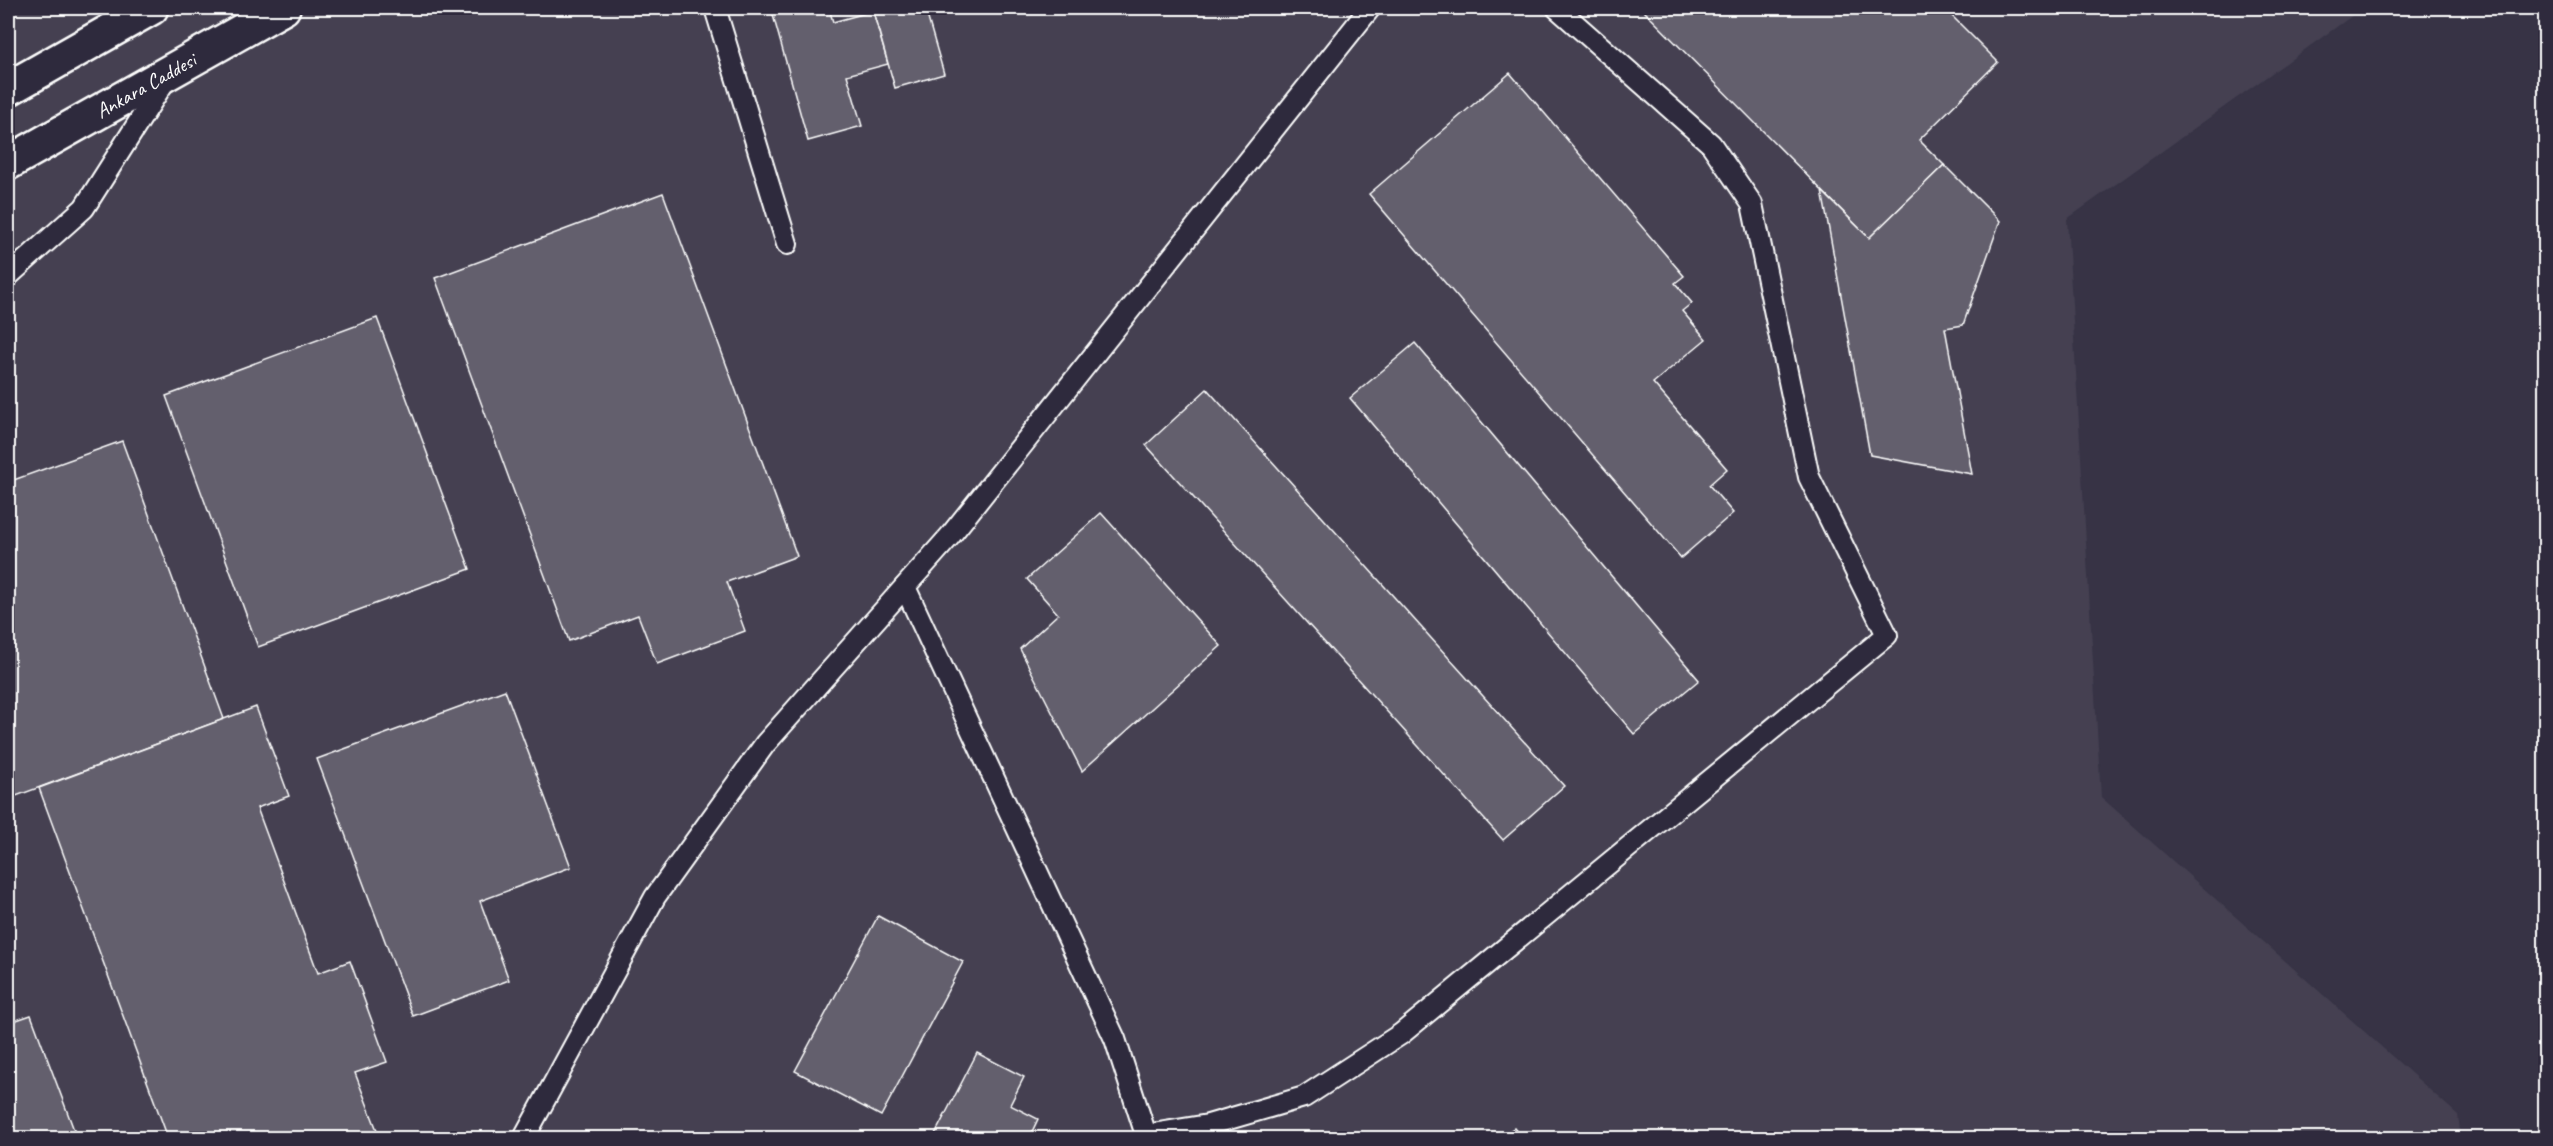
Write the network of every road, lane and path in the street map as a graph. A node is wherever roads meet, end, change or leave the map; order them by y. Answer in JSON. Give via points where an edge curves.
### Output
{"nodes":[{"id":1,"x":151,"y":8,"type":"edge"},
{"id":2,"x":283,"y":8,"type":"edge"},
{"id":3,"x":715,"y":8,"type":"edge"},
{"id":4,"x":1370,"y":8,"type":"edge"},
{"id":5,"x":1557,"y":8,"type":"edge"},
{"id":6,"x":172,"y":70,"type":"junction"},
{"id":7,"x":8,"y":89,"type":"edge"},
{"id":8,"x":88,"y":117,"type":"junction"},
{"id":9,"x":8,"y":163,"type":"edge"},
{"id":10,"x":8,"y":177,"type":"edge"},
{"id":11,"x":787,"y":244,"type":"dead end"},
{"id":12,"x":8,"y":276,"type":"edge"},
{"id":13,"x":905,"y":587,"type":"junction"},
{"id":14,"x":1145,"y":1137,"type":"edge"},
{"id":15,"x":524,"y":1138,"type":"edge"}],
"edges":[{"from":1,"to":7,"type":"highway"},
{"from":2,"to":6,"type":"highway","name":"Ankara Caddesi"},
{"from":3,"to":11,"type":"lane"},
{"from":4,"to":13,"type":"lane","via":[[958,526]]},
{"from":5,"to":14,"type":"lane","via":[[1711,144],[1752,204],[1809,477],[1887,635],[1401,1034],[1304,1097],[1208,1125]]},
{"from":6,"to":8,"type":"highway","name":"Ankara Caddesi"},
{"from":6,"to":12,"type":"lane","via":[[84,208]]},
{"from":8,"to":9,"type":"highway","name":"Ankara Caddesi"},
{"from":8,"to":10,"type":"highway"},
{"from":13,"to":14,"type":"lane","via":[[1115,1039]]},
{"from":13,"to":15,"type":"lane","via":[[765,744],[655,897]]}]}
